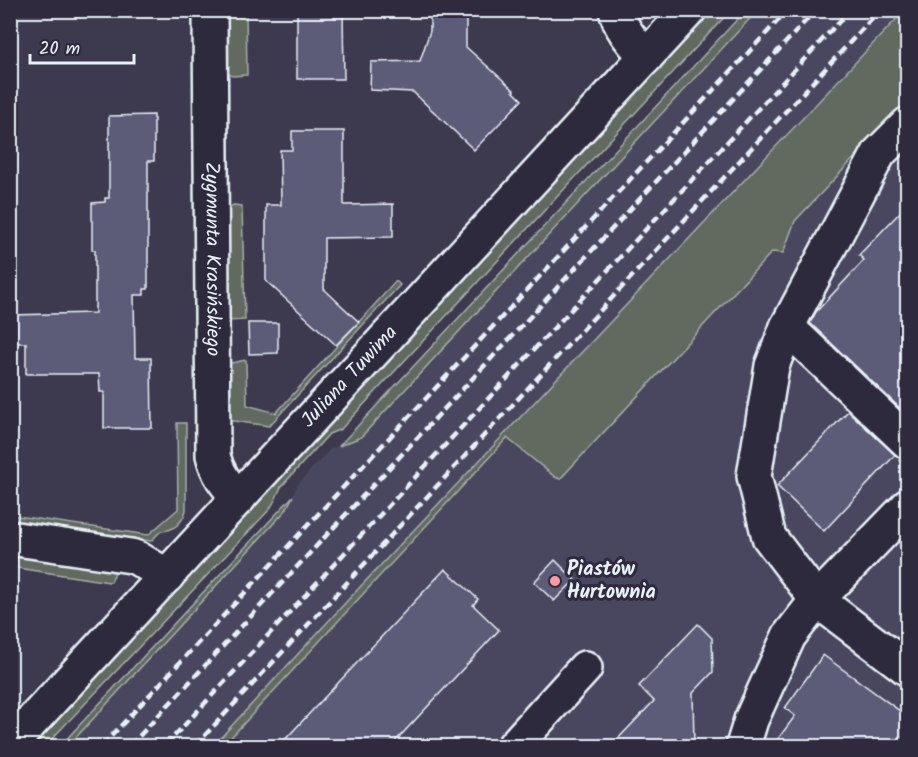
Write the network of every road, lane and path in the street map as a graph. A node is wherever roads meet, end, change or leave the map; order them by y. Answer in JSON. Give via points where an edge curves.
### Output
{"nodes":[{"id":1,"x":210,"y":10,"type":"edge"},
{"id":2,"x":616,"y":10,"type":"edge"},
{"id":3,"x":689,"y":10,"type":"edge"},
{"id":4,"x":646,"y":57,"type":"junction"},
{"id":5,"x":908,"y":124,"type":"edge"},
{"id":6,"x":787,"y":327,"type":"junction"},
{"id":7,"x":908,"y":442,"type":"edge"},
{"id":8,"x":239,"y":498,"type":"junction"},
{"id":9,"x":908,"y":506,"type":"edge"},
{"id":10,"x":10,"y":538,"type":"edge"},
{"id":11,"x":167,"y":576,"type":"junction"},
{"id":12,"x":817,"y":600,"type":"junction"},
{"id":13,"x":585,"y":668,"type":"dead end"},
{"id":14,"x":908,"y":669,"type":"edge"},
{"id":15,"x":10,"y":745,"type":"edge"},
{"id":16,"x":514,"y":747,"type":"edge"},
{"id":17,"x":743,"y":747,"type":"edge"}],
"edges":[{"from":1,"to":8,"type":"street","name":"Zygmunta Krasińskiego","via":[[213,454],[222,479]]},
{"from":2,"to":4,"type":"street","via":[[627,33]]},
{"from":3,"to":4,"type":"street","name":"Juliana Tuwima"},
{"from":4,"to":8,"type":"street","name":"Juliana Tuwima"},
{"from":5,"to":6,"type":"street","via":[[879,153]]},
{"from":6,"to":7,"type":"street"},
{"from":6,"to":12,"type":"street","via":[[772,366],[754,476],[769,537]]},
{"from":8,"to":11,"type":"street","name":"Juliana Tuwima"},
{"from":9,"to":12,"type":"street"},
{"from":10,"to":11,"type":"street","via":[[131,556]]},
{"from":11,"to":15,"type":"street","name":"Juliana Tuwima"},
{"from":12,"to":14,"type":"street"},
{"from":12,"to":17,"type":"street","via":[[789,636]]},
{"from":13,"to":16,"type":"street"}]}
